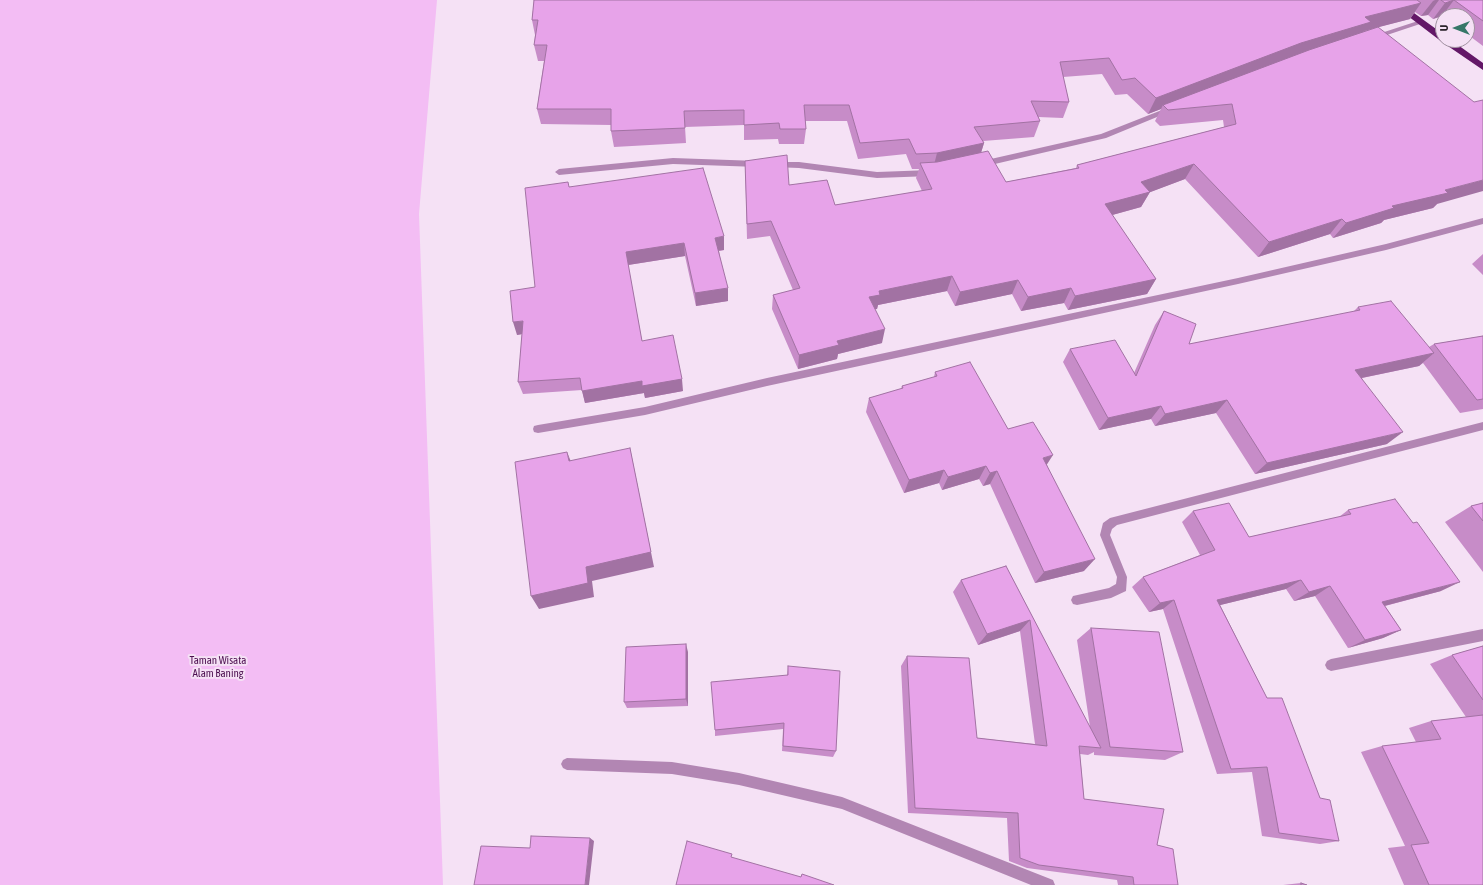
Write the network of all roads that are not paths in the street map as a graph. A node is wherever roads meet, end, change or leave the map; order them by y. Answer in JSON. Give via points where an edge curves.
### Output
{"nodes":[{"id":1,"x":1391,"y":0,"type":"edge"},
{"id":2,"x":1421,"y":22,"type":"junction"},
{"id":3,"x":1435,"y":32,"type":"edge"},
{"id":4,"x":1363,"y":41,"type":"edge"},
{"id":5,"x":1457,"y":48,"type":"edge"},
{"id":6,"x":1483,"y":67,"type":"edge"},
{"id":7,"x":1177,"y":107,"type":"edge"},
{"id":8,"x":976,"y":165,"type":"edge"},
{"id":9,"x":558,"y":172,"type":"dead end"},
{"id":10,"x":940,"y":172,"type":"edge"},
{"id":11,"x":1483,"y":221,"type":"edge"},
{"id":12,"x":1483,"y":426,"type":"edge"},
{"id":13,"x":538,"y":429,"type":"dead end"},
{"id":14,"x":1077,"y":600,"type":"dead end"},
{"id":15,"x":1483,"y":635,"type":"edge"},
{"id":16,"x":1331,"y":665,"type":"dead end"},
{"id":17,"x":567,"y":764,"type":"dead end"},
{"id":18,"x":1048,"y":885,"type":"edge"}],
"edges":[{"from":1,"to":2,"type":"highway"},
{"from":2,"to":3,"type":"highway"},
{"from":2,"to":4,"type":"street"},
{"from":5,"to":6,"type":"highway"},
{"from":7,"to":8,"type":"street","via":[[1103,136]]},
{"from":9,"to":10,"type":"street","via":[[673,161],[799,165],[877,175]]},
{"from":11,"to":13,"type":"street","via":[[1386,247],[1238,281],[767,382],[645,412]]},
{"from":12,"to":14,"type":"street","via":[[1114,521],[1107,526],[1105,535],[1122,577],[1122,587],[1111,593]]},
{"from":15,"to":16,"type":"street"},
{"from":17,"to":18,"type":"street","via":[[672,768],[739,779],[842,803]]}]}
